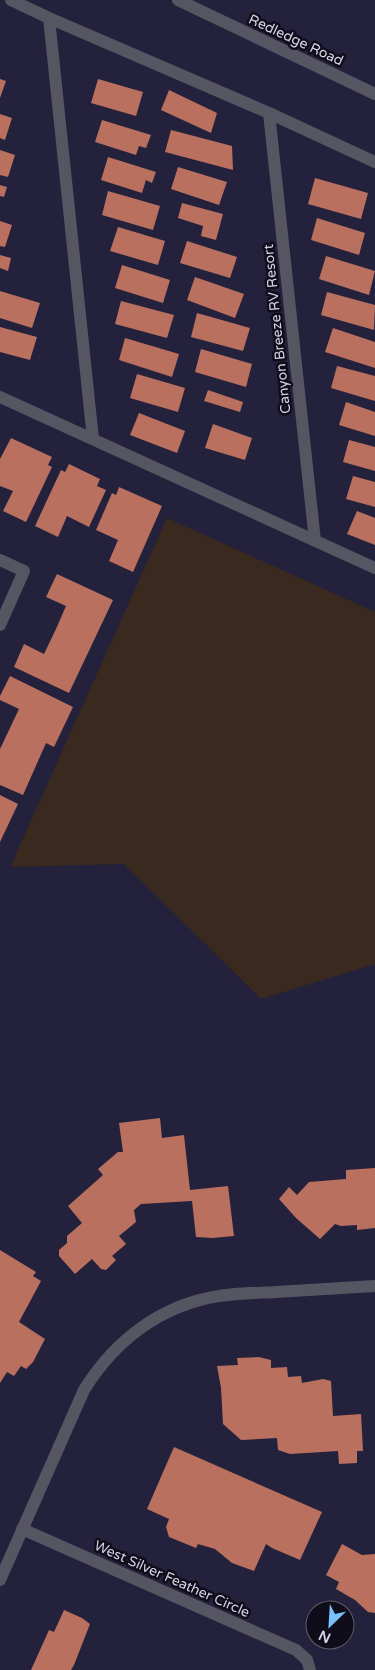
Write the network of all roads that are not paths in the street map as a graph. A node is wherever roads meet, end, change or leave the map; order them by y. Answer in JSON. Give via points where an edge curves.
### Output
{"nodes":[{"id":1,"x":11,"y":0,"type":"edge"},
{"id":2,"x":178,"y":0,"type":"edge"},
{"id":3,"x":49,"y":18,"type":"junction"},
{"id":4,"x":375,"y":94,"type":"edge"},
{"id":5,"x":269,"y":114,"type":"junction"},
{"id":6,"x":375,"y":162,"type":"edge"},
{"id":7,"x":0,"y":397,"type":"edge"},
{"id":8,"x":93,"y":439,"type":"junction"},
{"id":9,"x":315,"y":541,"type":"junction"},
{"id":10,"x":0,"y":560,"type":"edge"},
{"id":11,"x":375,"y":568,"type":"edge"},
{"id":12,"x":0,"y":625,"type":"edge"},
{"id":13,"x":375,"y":1286,"type":"edge"},
{"id":14,"x":22,"y":1530,"type":"junction"},
{"id":15,"x":0,"y":1580,"type":"edge"},
{"id":16,"x":309,"y":1665,"type":"edge"}],
"edges":[{"from":1,"to":3,"type":"street"},
{"from":2,"to":4,"type":"street","name":"Redledge Road"},
{"from":3,"to":5,"type":"street"},
{"from":3,"to":8,"type":"street"},
{"from":5,"to":6,"type":"street"},
{"from":5,"to":9,"type":"street","name":"Canyon Breeze RV Resort"},
{"from":7,"to":8,"type":"street"},
{"from":8,"to":9,"type":"street"},
{"from":9,"to":11,"type":"street"},
{"from":10,"to":12,"type":"street","via":[[24,571]]},
{"from":13,"to":14,"type":"street","via":[[220,1296],[175,1308],[148,1322],[111,1352],[84,1390]]},
{"from":14,"to":15,"type":"street"},
{"from":14,"to":16,"type":"street","name":"West Silver Feather Circle","via":[[296,1650]]}]}
